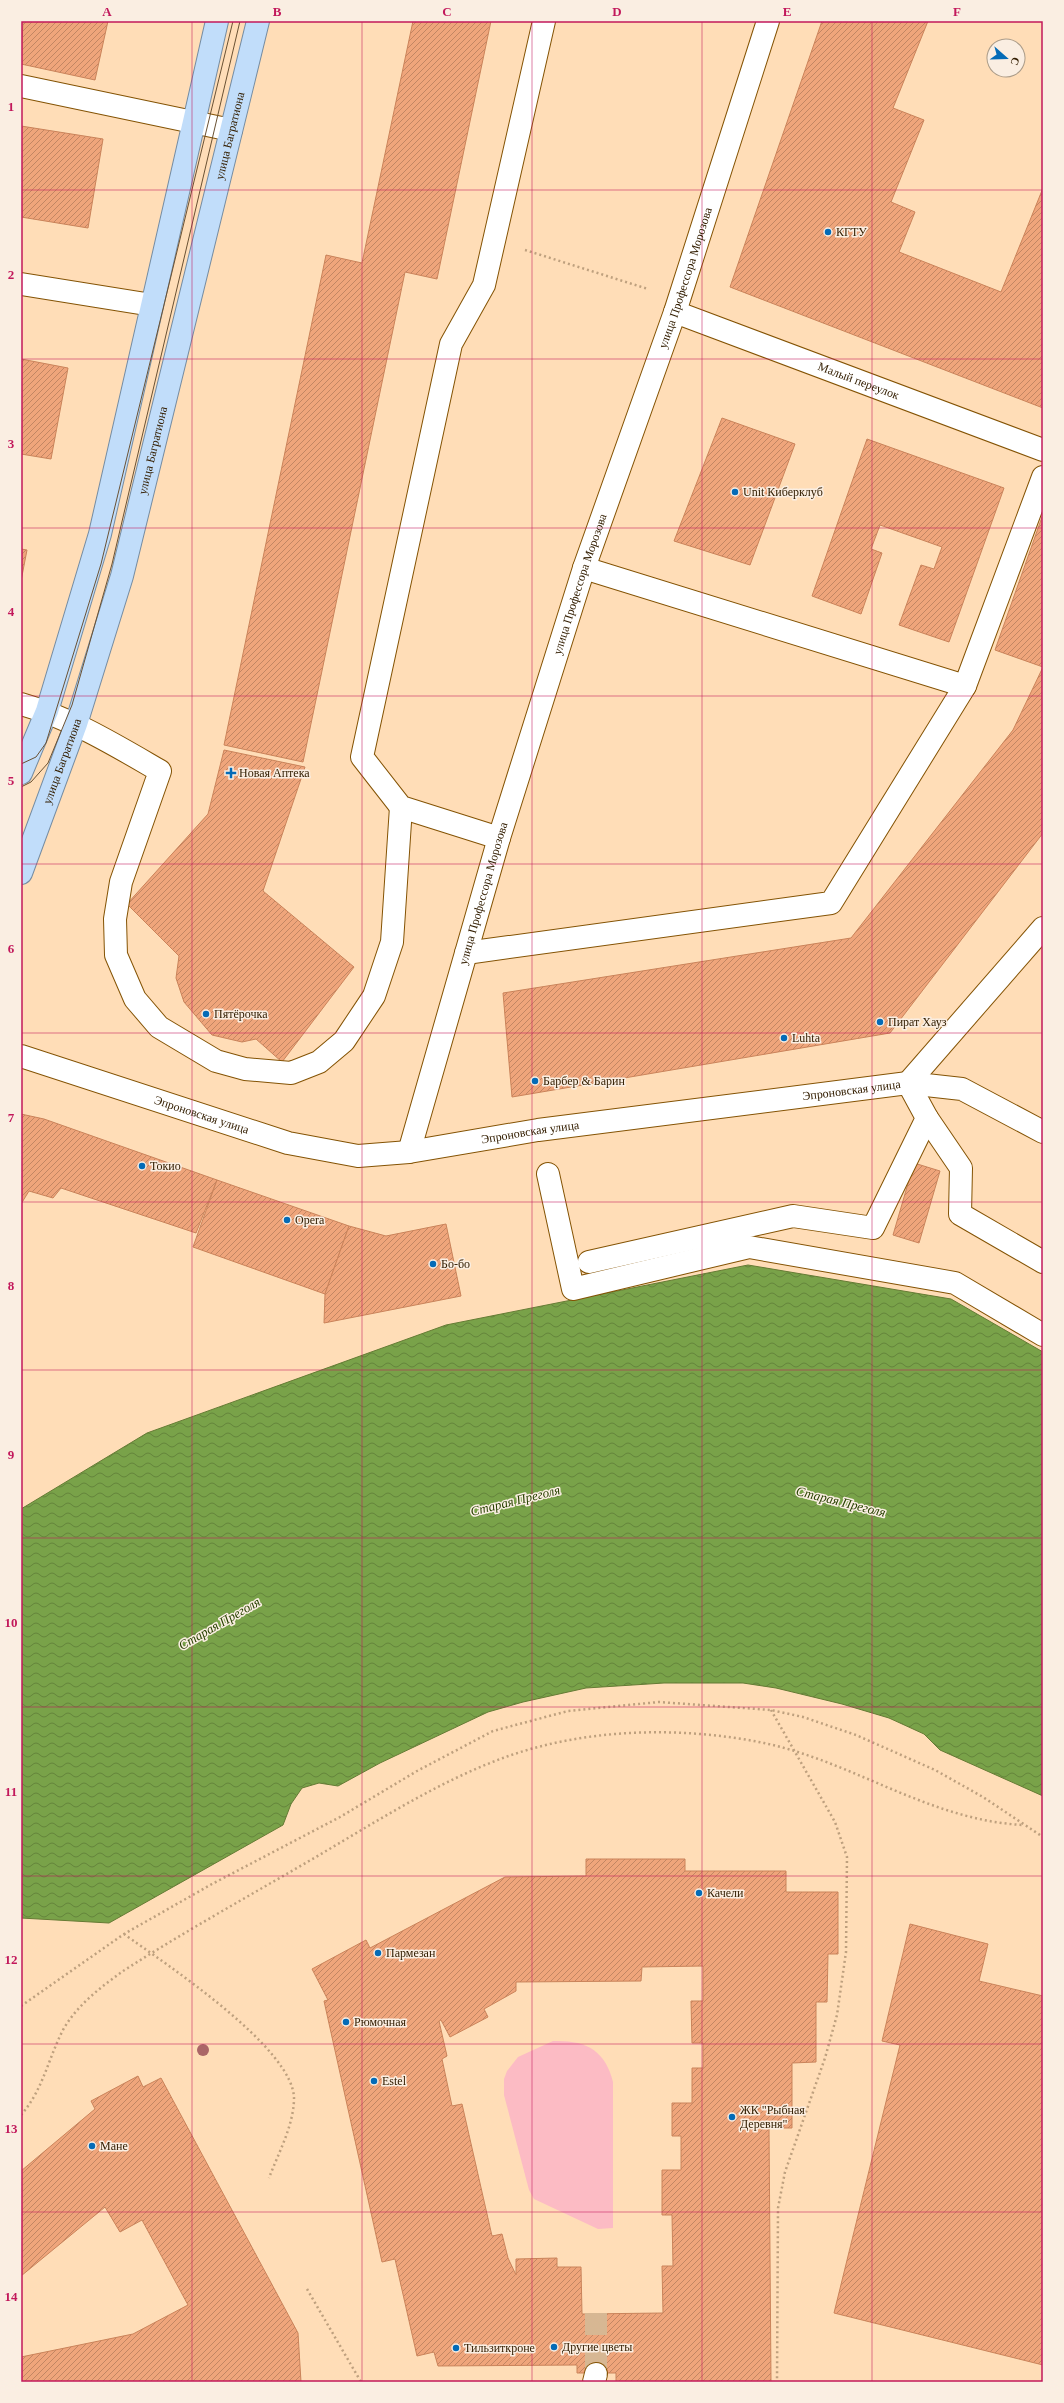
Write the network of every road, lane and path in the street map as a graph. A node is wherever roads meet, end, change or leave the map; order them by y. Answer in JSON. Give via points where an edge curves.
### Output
{"nodes":[{"id":1,"x":217,"y":21,"type":"edge"},
{"id":2,"x":258,"y":21,"type":"edge"},
{"id":3,"x":544,"y":21,"type":"edge"},
{"id":4,"x":768,"y":21,"type":"edge"},
{"id":5,"x":21,"y":86,"type":"edge"},
{"id":6,"x":194,"y":122,"type":"junction"},
{"id":7,"x":231,"y":130,"type":"junction"},
{"id":8,"x":494,"y":241,"type":"junction"},
{"id":9,"x":21,"y":284,"type":"edge"},
{"id":10,"x":152,"y":306,"type":"junction"},
{"id":11,"x":677,"y":306,"type":"junction"},
{"id":12,"x":1043,"y":450,"type":"edge"},
{"id":13,"x":1043,"y":477,"type":"edge"},
{"id":14,"x":584,"y":568,"type":"junction"},
{"id":15,"x":966,"y":686,"type":"junction"},
{"id":16,"x":21,"y":704,"type":"edge"},
{"id":17,"x":47,"y":711,"type":"junction"},
{"id":18,"x":76,"y":724,"type":"junction"},
{"id":19,"x":21,"y":773,"type":"edge"},
{"id":20,"x":401,"y":807,"type":"junction"},
{"id":21,"x":498,"y":838,"type":"junction"},
{"id":22,"x":21,"y":873,"type":"edge"},
{"id":23,"x":1043,"y":928,"type":"edge"},
{"id":24,"x":466,"y":953,"type":"junction"},
{"id":25,"x":21,"y":1056,"type":"edge"},
{"id":26,"x":908,"y":1084,"type":"junction"},
{"id":27,"x":927,"y":1118,"type":"junction"},
{"id":28,"x":1043,"y":1132,"type":"edge"},
{"id":29,"x":409,"y":1152,"type":"junction"},
{"id":30,"x":548,"y":1174,"type":"dead end"},
{"id":31,"x":590,"y":1262,"type":"dead end"},
{"id":32,"x":1043,"y":1262,"type":"edge"},
{"id":33,"x":1043,"y":1335,"type":"edge"},
{"id":34,"x":771,"y":1710,"type":"junction"},
{"id":35,"x":794,"y":1750,"type":"junction"},
{"id":36,"x":1024,"y":1825,"type":"junction"},
{"id":37,"x":1043,"y":1837,"type":"edge"},
{"id":38,"x":124,"y":1934,"type":"junction"},
{"id":39,"x":151,"y":1953,"type":"junction"},
{"id":40,"x":21,"y":2006,"type":"edge"},
{"id":41,"x":21,"y":2114,"type":"edge"},
{"id":42,"x":269,"y":2178,"type":"dead end"},
{"id":43,"x":307,"y":2289,"type":"dead end"},
{"id":44,"x":361,"y":2382,"type":"edge"},
{"id":45,"x":777,"y":2382,"type":"edge"}],
"edges":[{"from":1,"to":6,"type":"main road"},
{"from":2,"to":7,"type":"main road","name":"улица Багратиона"},
{"from":3,"to":8,"type":"street"},
{"from":4,"to":11,"type":"street","name":"улица Профессора Морозова"},
{"from":5,"to":6,"type":"street"},
{"from":6,"to":7,"type":"street"},
{"from":6,"to":10,"type":"main road"},
{"from":7,"to":18,"type":"main road","name":"улица Багратиона","via":[[122,576]]},
{"from":8,"to":11,"type":"path"},
{"from":8,"to":20,"type":"street","via":[[484,285],[451,344],[362,757]]},
{"from":9,"to":10,"type":"street"},
{"from":10,"to":17,"type":"main road","via":[[100,534]]},
{"from":11,"to":12,"type":"street","name":"Малый переулок"},
{"from":11,"to":14,"type":"street","name":"улица Профессора Морозова"},
{"from":13,"to":15,"type":"street"},
{"from":14,"to":15,"type":"street"},
{"from":14,"to":21,"type":"street","name":"улица Профессора Морозова"},
{"from":15,"to":24,"type":"street","via":[[831,903]]},
{"from":16,"to":17,"type":"street"},
{"from":17,"to":18,"type":"street"},
{"from":17,"to":19,"type":"main road"},
{"from":18,"to":20,"type":"street","via":[[160,771],[121,882],[115,918],[116,955],[135,999],[159,1027],[188,1046],[216,1061],[245,1069],[291,1073],[319,1062],[344,1041],[374,996],[392,942]]},
{"from":18,"to":22,"type":"main road","name":"улица Багратиона"},
{"from":20,"to":21,"type":"street"},
{"from":21,"to":24,"type":"street","name":"улица Профессора Морозова"},
{"from":23,"to":26,"type":"street"},
{"from":24,"to":29,"type":"street","name":"улица Профессора Морозова"},
{"from":25,"to":29,"type":"street","name":"Эпроновская улица","via":[[288,1143],[358,1156]]},
{"from":26,"to":27,"type":"street"},
{"from":26,"to":28,"type":"street","name":"Эпроновская улица","via":[[962,1089]]},
{"from":26,"to":29,"type":"street","name":"Эпроновская улица","via":[[538,1130]]},
{"from":27,"to":31,"type":"street","via":[[873,1228],[793,1216]]},
{"from":27,"to":32,"type":"street","via":[[961,1168],[960,1214]]},
{"from":30,"to":33,"type":"street","via":[[573,1290],[749,1248],[955,1283]]},
{"from":34,"to":35,"type":"path"},
{"from":34,"to":36,"type":"path","via":[[804,1717],[856,1735],[935,1770],[983,1797]]},
{"from":34,"to":38,"type":"path","via":[[659,1702],[568,1711],[493,1731]]},
{"from":35,"to":36,"type":"path","via":[[947,1811],[987,1822]]},
{"from":35,"to":39,"type":"path","via":[[729,1737],[626,1733],[560,1742],[503,1758],[434,1790]]},
{"from":35,"to":45,"type":"path","via":[[842,1838],[847,1857],[847,1926],[837,2015],[780,2191],[777,2225]]},
{"from":36,"to":37,"type":"path"},
{"from":38,"to":39,"type":"path"},
{"from":38,"to":40,"type":"path"},
{"from":39,"to":41,"type":"path","via":[[98,1989],[77,2011],[63,2030],[30,2105]]},
{"from":39,"to":42,"type":"path","via":[[220,2005],[285,2070],[292,2085],[292,2117]]},
{"from":43,"to":44,"type":"path"}]}
